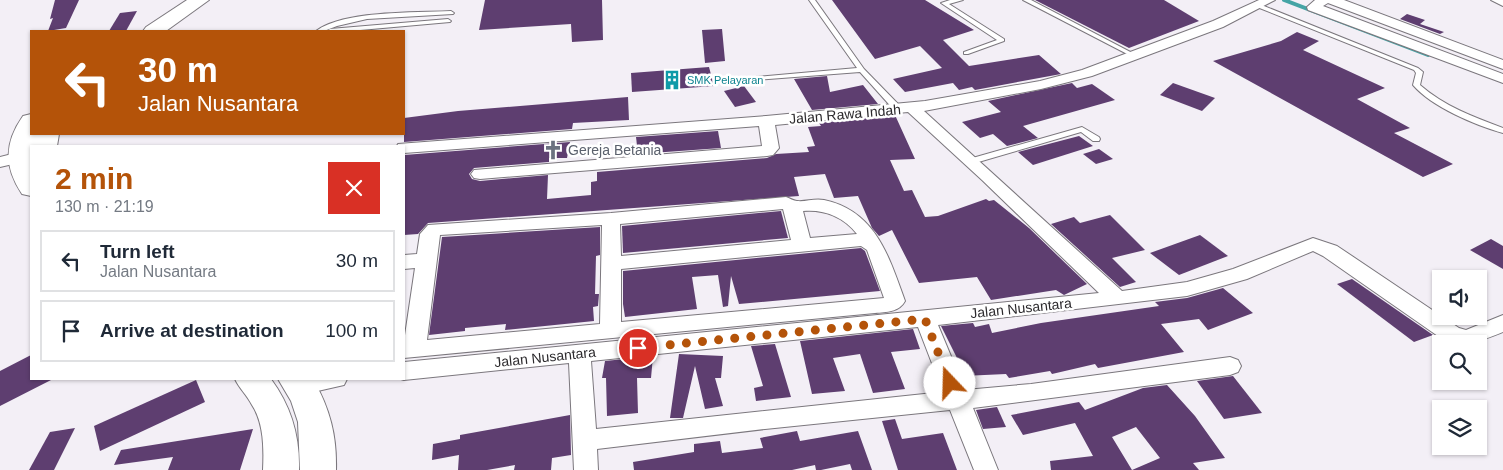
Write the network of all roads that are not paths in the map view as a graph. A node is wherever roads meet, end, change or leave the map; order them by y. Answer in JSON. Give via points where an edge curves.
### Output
{"nodes":[{"id":1,"x":183,"y":0,"type":"edge"},
{"id":2,"x":200,"y":0,"type":"edge"},
{"id":3,"x":812,"y":0,"type":"edge"},
{"id":4,"x":960,"y":0,"type":"edge"},
{"id":5,"x":1026,"y":0,"type":"edge"},
{"id":6,"x":1323,"y":0,"type":"edge"},
{"id":7,"x":1332,"y":0,"type":"edge"},
{"id":8,"x":1497,"y":0,"type":"edge"},
{"id":9,"x":1264,"y":2,"type":"edge"},
{"id":10,"x":1503,"y":2,"type":"edge"},
{"id":11,"x":451,"y":13,"type":"dead end"},
{"id":12,"x":448,"y":21,"type":"dead end"},
{"id":13,"x":138,"y":30,"type":"edge"},
{"id":14,"x":155,"y":30,"type":"edge"},
{"id":15,"x":320,"y":30,"type":"edge"},
{"id":16,"x":342,"y":30,"type":"edge"},
{"id":17,"x":966,"y":53,"type":"dead end"},
{"id":18,"x":1135,"y":56,"type":"junction"},
{"id":19,"x":1503,"y":65,"type":"edge"},
{"id":20,"x":862,"y":70,"type":"junction"},
{"id":21,"x":1503,"y":79,"type":"edge"},
{"id":22,"x":744,"y":80,"type":"dead end"},
{"id":23,"x":905,"y":109,"type":"junction"},
{"id":24,"x":766,"y":120,"type":"junction"},
{"id":25,"x":30,"y":123,"type":"edge"},
{"id":26,"x":1503,"y":131,"type":"edge"},
{"id":27,"x":522,"y":138,"type":"junction"},
{"id":28,"x":1096,"y":139,"type":"dead end"},
{"id":29,"x":405,"y":148,"type":"edge"},
{"id":30,"x":10,"y":159,"type":"edge"},
{"id":31,"x":972,"y":161,"type":"junction"},
{"id":32,"x":519,"y":170,"type":"junction"},
{"id":33,"x":480,"y":174,"type":"dead end"},
{"id":34,"x":30,"y":186,"type":"edge"},
{"id":35,"x":794,"y":207,"type":"junction"},
{"id":36,"x":611,"y":220,"type":"junction"},
{"id":37,"x":869,"y":242,"type":"junction"},
{"id":38,"x":802,"y":246,"type":"junction"},
{"id":39,"x":426,"y":260,"type":"junction"},
{"id":40,"x":405,"y":262,"type":"edge"},
{"id":41,"x":612,"y":263,"type":"junction"},
{"id":42,"x":1116,"y":298,"type":"junction"},
{"id":43,"x":925,"y":319,"type":"junction"},
{"id":44,"x":1503,"y":323,"type":"edge"},
{"id":45,"x":612,"y":330,"type":"junction"},
{"id":46,"x":410,"y":349,"type":"edge"},
{"id":47,"x":580,"y":353,"type":"junction"},
{"id":48,"x":1230,"y":366,"type":"dead end"},
{"id":49,"x":405,"y":371,"type":"edge"},
{"id":50,"x":252,"y":380,"type":"edge"},
{"id":51,"x":323,"y":380,"type":"edge"},
{"id":52,"x":297,"y":382,"type":"edge"},
{"id":53,"x":957,"y":399,"type":"junction"},
{"id":54,"x":586,"y":440,"type":"junction"},
{"id":55,"x":281,"y":470,"type":"edge"},
{"id":56,"x":318,"y":470,"type":"edge"},
{"id":57,"x":586,"y":470,"type":"edge"},
{"id":58,"x":986,"y":470,"type":"edge"}],
"edges":[{"from":1,"to":13,"type":"highway"},
{"from":2,"to":14,"type":"highway"},
{"from":3,"to":20,"type":"lane"},
{"from":4,"to":17,"type":"lane","via":[[944,3],[1002,40]]},
{"from":5,"to":18,"type":"lane"},
{"from":6,"to":21,"type":"street","via":[[1313,7]]},
{"from":7,"to":19,"type":"street"},
{"from":8,"to":10,"type":"street"},
{"from":9,"to":18,"type":"street","name":"Jalan Rawa Indah","via":[[1218,24]]},
{"from":9,"to":26,"type":"lane","via":[[1416,69],[1420,72],[1416,86],[1426,94]]},
{"from":11,"to":15,"type":"lane","via":[[347,19]]},
{"from":12,"to":16,"type":"lane"},
{"from":18,"to":23,"type":"street","name":"Jalan Rawa Indah","via":[[1056,82]]},
{"from":20,"to":22,"type":"lane"},
{"from":20,"to":23,"type":"lane"},
{"from":23,"to":24,"type":"street","name":"Jalan Rawa Indah"},
{"from":23,"to":31,"type":"street"},
{"from":24,"to":27,"type":"street","name":"Jalan Rawa Indah"},
{"from":24,"to":32,"type":"street","via":[[771,148],[767,151]]},
{"from":25,"to":30,"type":"highway"},
{"from":27,"to":29,"type":"street","name":"Jalan Rawa Indah"},
{"from":27,"to":32,"type":"street"},
{"from":28,"to":31,"type":"lane","via":[[1082,129]]},
{"from":30,"to":34,"type":"highway"},
{"from":31,"to":42,"type":"street"},
{"from":32,"to":33,"type":"street"},
{"from":35,"to":36,"type":"street","via":[[782,203]]},
{"from":35,"to":37,"type":"street","via":[[824,206],[841,212],[865,230]]},
{"from":35,"to":38,"type":"street"},
{"from":36,"to":39,"type":"street","via":[[435,229],[429,234]]},
{"from":36,"to":41,"type":"street"},
{"from":37,"to":38,"type":"street"},
{"from":37,"to":45,"type":"street","via":[[876,248],[895,298],[891,304]]},
{"from":38,"to":41,"type":"street"},
{"from":39,"to":40,"type":"street"},
{"from":39,"to":46,"type":"street"},
{"from":41,"to":45,"type":"street"},
{"from":42,"to":43,"type":"street","name":"Jalan Nusantara"},
{"from":42,"to":44,"type":"street","via":[[1204,285],[1313,244],[1330,251],[1453,335],[1467,338]]},
{"from":43,"to":47,"type":"street","name":"Jalan Nusantara"},
{"from":43,"to":53,"type":"street"},
{"from":45,"to":46,"type":"street"},
{"from":47,"to":49,"type":"street","name":"Jalan Nusantara"},
{"from":47,"to":54,"type":"street"},
{"from":48,"to":53,"type":"street","via":[[1031,393]]},
{"from":50,"to":55,"type":"highway","via":[[266,399],[279,426]]},
{"from":51,"to":52,"type":"street"},
{"from":52,"to":56,"type":"highway","via":[[314,412]]},
{"from":53,"to":54,"type":"street"},
{"from":53,"to":58,"type":"street"},
{"from":54,"to":57,"type":"street"}]}
